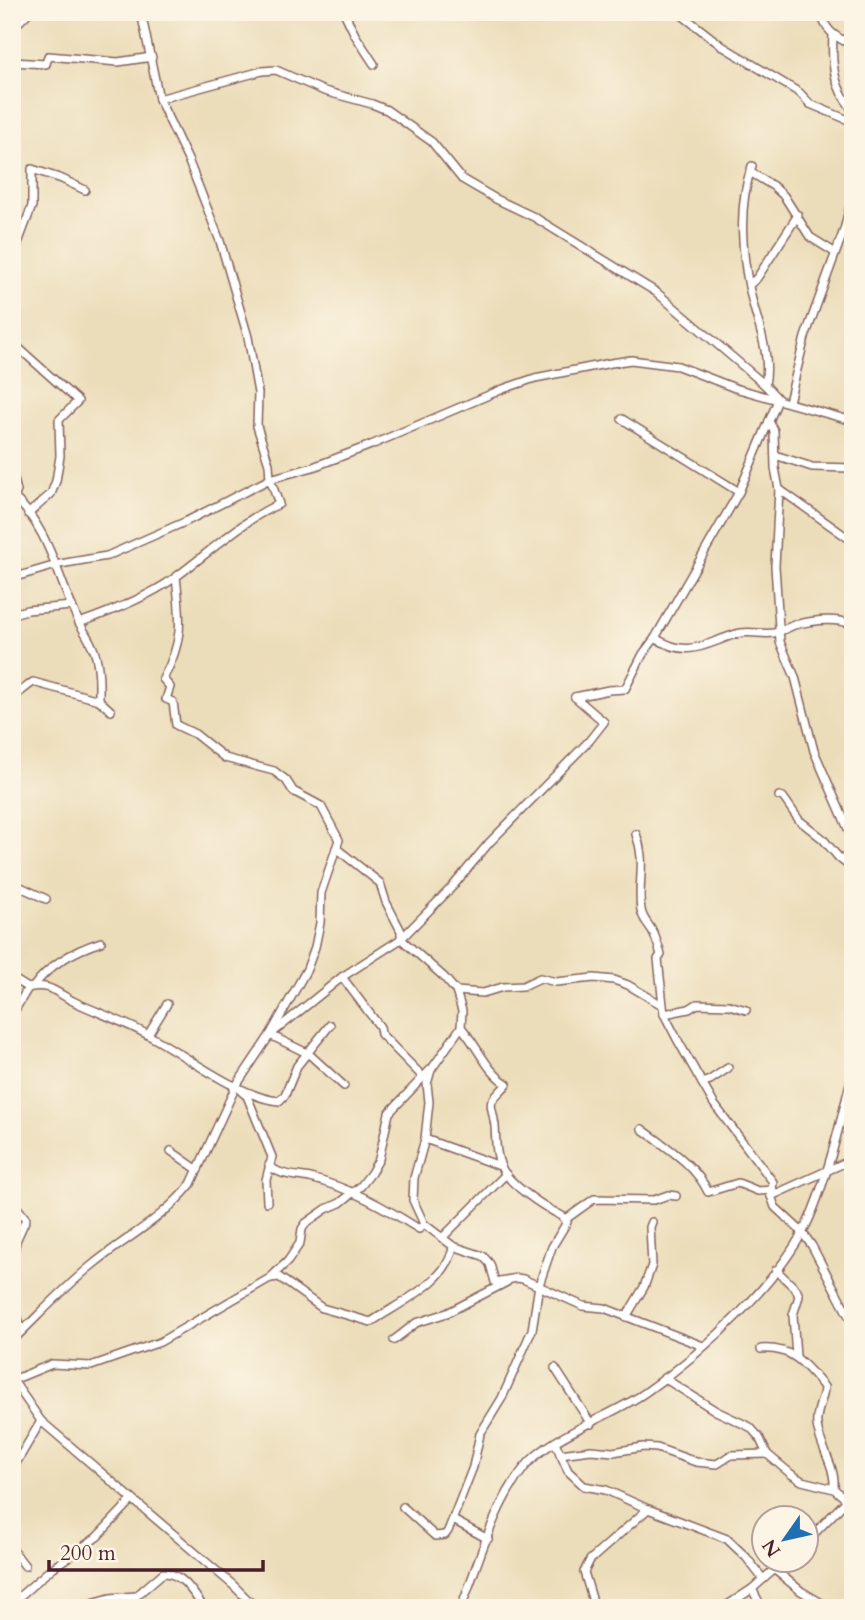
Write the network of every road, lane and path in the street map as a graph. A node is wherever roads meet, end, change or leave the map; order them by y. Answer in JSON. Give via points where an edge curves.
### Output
{"nodes":[{"id":1,"x":29,"y":12,"type":"edge"},
{"id":2,"x":142,"y":12,"type":"edge"},
{"id":3,"x":344,"y":12,"type":"edge"},
{"id":4,"x":678,"y":12,"type":"edge"},
{"id":5,"x":822,"y":12,"type":"edge"},
{"id":6,"x":12,"y":29,"type":"edge"},
{"id":7,"x":833,"y":35,"type":"junction"},
{"id":8,"x":853,"y":46,"type":"edge"},
{"id":9,"x":152,"y":57,"type":"junction"},
{"id":10,"x":12,"y":62,"type":"edge"},
{"id":11,"x":374,"y":64,"type":"dead end"},
{"id":12,"x":159,"y":99,"type":"junction"},
{"id":13,"x":853,"y":112,"type":"edge"},
{"id":14,"x":853,"y":122,"type":"edge"},
{"id":15,"x":85,"y":190,"type":"dead end"},
{"id":16,"x":853,"y":194,"type":"edge"},
{"id":17,"x":798,"y":215,"type":"junction"},
{"id":18,"x":834,"y":252,"type":"junction"},
{"id":19,"x":12,"y":269,"type":"edge"},
{"id":20,"x":749,"y":285,"type":"junction"},
{"id":21,"x":12,"y":342,"type":"edge"},
{"id":22,"x":765,"y":385,"type":"junction"},
{"id":23,"x":779,"y":400,"type":"junction"},
{"id":24,"x":789,"y":402,"type":"junction"},
{"id":25,"x":622,"y":418,"type":"dead end"},
{"id":26,"x":769,"y":421,"type":"junction"},
{"id":27,"x":853,"y":421,"type":"edge"},
{"id":28,"x":775,"y":455,"type":"junction"},
{"id":29,"x":853,"y":468,"type":"edge"},
{"id":30,"x":12,"y":471,"type":"edge"},
{"id":31,"x":270,"y":479,"type":"junction"},
{"id":32,"x":779,"y":489,"type":"junction"},
{"id":33,"x":739,"y":492,"type":"junction"},
{"id":34,"x":13,"y":496,"type":"edge"},
{"id":35,"x":28,"y":514,"type":"junction"},
{"id":36,"x":848,"y":538,"type":"dead end"},
{"id":37,"x":57,"y":565,"type":"junction"},
{"id":38,"x":176,"y":577,"type":"junction"},
{"id":39,"x":12,"y":578,"type":"edge"},
{"id":40,"x":72,"y":606,"type":"junction"},
{"id":41,"x":12,"y":614,"type":"edge"},
{"id":42,"x":79,"y":623,"type":"junction"},
{"id":43,"x":853,"y":624,"type":"edge"},
{"id":44,"x":781,"y":631,"type":"junction"},
{"id":45,"x":655,"y":638,"type":"junction"},
{"id":46,"x":12,"y":698,"type":"edge"},
{"id":47,"x":99,"y":700,"type":"junction"},
{"id":48,"x":111,"y":711,"type":"dead end"},
{"id":49,"x":779,"y":796,"type":"dead end"},
{"id":50,"x":636,"y":834,"type":"dead end"},
{"id":51,"x":853,"y":840,"type":"edge"},
{"id":52,"x":336,"y":848,"type":"junction"},
{"id":53,"x":853,"y":869,"type":"edge"},
{"id":54,"x":12,"y":883,"type":"edge"},
{"id":55,"x":46,"y":899,"type":"dead end"},
{"id":56,"x":401,"y":939,"type":"junction"},
{"id":57,"x":101,"y":942,"type":"dead end"},
{"id":58,"x":342,"y":976,"type":"junction"},
{"id":59,"x":12,"y":978,"type":"edge"},
{"id":60,"x":31,"y":987,"type":"junction"},
{"id":61,"x":456,"y":991,"type":"junction"},
{"id":62,"x":291,"y":997,"type":"junction"},
{"id":63,"x":167,"y":1004,"type":"dead end"},
{"id":64,"x":306,"y":1006,"type":"junction"},
{"id":65,"x":663,"y":1009,"type":"junction"},
{"id":66,"x":746,"y":1010,"type":"dead end"},
{"id":67,"x":12,"y":1015,"type":"edge"},
{"id":68,"x":330,"y":1025,"type":"dead end"},
{"id":69,"x":461,"y":1027,"type":"junction"},
{"id":70,"x":148,"y":1035,"type":"junction"},
{"id":71,"x":270,"y":1035,"type":"junction"},
{"id":72,"x":309,"y":1054,"type":"junction"},
{"id":73,"x":728,"y":1068,"type":"dead end"},
{"id":74,"x":431,"y":1070,"type":"junction"},
{"id":75,"x":853,"y":1072,"type":"edge"},
{"id":76,"x":423,"y":1076,"type":"junction"},
{"id":77,"x":702,"y":1083,"type":"junction"},
{"id":78,"x":427,"y":1084,"type":"junction"},
{"id":79,"x":236,"y":1086,"type":"junction"},
{"id":80,"x":344,"y":1086,"type":"dead end"},
{"id":81,"x":642,"y":1129,"type":"dead end"},
{"id":82,"x":425,"y":1139,"type":"junction"},
{"id":83,"x":172,"y":1151,"type":"dead end"},
{"id":84,"x":853,"y":1159,"type":"edge"},
{"id":85,"x":269,"y":1166,"type":"junction"},
{"id":86,"x":500,"y":1166,"type":"junction"},
{"id":87,"x":827,"y":1169,"type":"junction"},
{"id":88,"x":198,"y":1170,"type":"junction"},
{"id":89,"x":506,"y":1174,"type":"junction"},
{"id":90,"x":354,"y":1192,"type":"junction"},
{"id":91,"x":772,"y":1193,"type":"junction"},
{"id":92,"x":676,"y":1196,"type":"dead end"},
{"id":93,"x":12,"y":1200,"type":"edge"},
{"id":94,"x":267,"y":1202,"type":"dead end"},
{"id":95,"x":566,"y":1219,"type":"junction"},
{"id":96,"x":652,"y":1222,"type":"dead end"},
{"id":97,"x":424,"y":1224,"type":"junction"},
{"id":98,"x":802,"y":1233,"type":"junction"},
{"id":99,"x":442,"y":1238,"type":"junction"},
{"id":100,"x":453,"y":1246,"type":"junction"},
{"id":101,"x":12,"y":1263,"type":"edge"},
{"id":102,"x":776,"y":1270,"type":"junction"},
{"id":103,"x":270,"y":1278,"type":"junction"},
{"id":104,"x":510,"y":1280,"type":"junction"},
{"id":105,"x":538,"y":1285,"type":"junction"},
{"id":106,"x":12,"y":1299,"type":"edge"},
{"id":107,"x":626,"y":1317,"type":"junction"},
{"id":108,"x":853,"y":1324,"type":"edge"},
{"id":109,"x":22,"y":1331,"type":"junction"},
{"id":110,"x":394,"y":1340,"type":"dead end"},
{"id":111,"x":12,"y":1341,"type":"edge"},
{"id":112,"x":703,"y":1346,"type":"junction"},
{"id":113,"x":761,"y":1349,"type":"dead end"},
{"id":114,"x":796,"y":1356,"type":"junction"},
{"id":115,"x":555,"y":1368,"type":"dead end"},
{"id":116,"x":664,"y":1378,"type":"junction"},
{"id":117,"x":13,"y":1380,"type":"edge"},
{"id":118,"x":41,"y":1421,"type":"junction"},
{"id":119,"x":591,"y":1424,"type":"junction"},
{"id":120,"x":555,"y":1442,"type":"junction"},
{"id":121,"x":560,"y":1454,"type":"junction"},
{"id":122,"x":767,"y":1454,"type":"junction"},
{"id":123,"x":12,"y":1470,"type":"edge"},
{"id":124,"x":834,"y":1489,"type":"junction"},
{"id":125,"x":850,"y":1497,"type":"edge"},
{"id":126,"x":132,"y":1500,"type":"junction"},
{"id":127,"x":403,"y":1507,"type":"dead end"},
{"id":128,"x":648,"y":1509,"type":"junction"},
{"id":129,"x":453,"y":1520,"type":"junction"},
{"id":130,"x":820,"y":1528,"type":"edge"},
{"id":131,"x":488,"y":1539,"type":"junction"},
{"id":132,"x":12,"y":1549,"type":"edge"},
{"id":133,"x":25,"y":1566,"type":"dead end"},
{"id":134,"x":770,"y":1574,"type":"edge"},
{"id":135,"x":780,"y":1574,"type":"edge"},
{"id":136,"x":763,"y":1579,"type":"junction"},
{"id":137,"x":752,"y":1589,"type":"junction"},
{"id":138,"x":12,"y":1603,"type":"edge"},
{"id":139,"x":853,"y":1603,"type":"edge"},
{"id":140,"x":90,"y":1608,"type":"edge"},
{"id":141,"x":204,"y":1608,"type":"edge"},
{"id":142,"x":256,"y":1608,"type":"edge"},
{"id":143,"x":461,"y":1608,"type":"edge"},
{"id":144,"x":595,"y":1608,"type":"edge"},
{"id":145,"x":723,"y":1608,"type":"edge"},
{"id":146,"x":762,"y":1608,"type":"edge"},
{"id":147,"x":830,"y":1608,"type":"edge"},
{"id":148,"x":847,"y":1608,"type":"edge"}],
"edges":[{"from":1,"to":6,"type":"street"},
{"from":2,"to":9,"type":"street"},
{"from":3,"to":11,"type":"street"},
{"from":4,"to":14,"type":"street","via":[[810,104]]},
{"from":5,"to":7,"type":"street","via":[[823,23]]},
{"from":7,"to":8,"type":"street"},
{"from":7,"to":13,"type":"street","via":[[834,76]]},
{"from":9,"to":10,"type":"street","via":[[118,62],[48,56],[46,64]]},
{"from":9,"to":12,"type":"street"},
{"from":12,"to":22,"type":"street","via":[[276,70],[387,110],[432,142],[463,179],[656,292]]},
{"from":12,"to":31,"type":"street","via":[[220,241],[236,293],[248,337],[258,393],[257,426]]},
{"from":15,"to":19,"type":"street","via":[[32,169],[32,206]]},
{"from":16,"to":18,"type":"street"},
{"from":17,"to":18,"type":"street","via":[[805,232]]},
{"from":17,"to":20,"type":"street"},
{"from":17,"to":20,"type":"street","via":[[751,169],[745,197],[744,254]]},
{"from":18,"to":24,"type":"street"},
{"from":20,"to":22,"type":"street","via":[[764,337]]},
{"from":21,"to":35,"type":"street","via":[[78,401],[59,420],[60,456],[51,494]]},
{"from":22,"to":23,"type":"street"},
{"from":23,"to":24,"type":"street"},
{"from":23,"to":26,"type":"street"},
{"from":23,"to":31,"type":"street","via":[[678,366],[631,360],[535,378],[313,467]]},
{"from":24,"to":27,"type":"street"},
{"from":25,"to":33,"type":"street"},
{"from":26,"to":28,"type":"street"},
{"from":26,"to":33,"type":"street"},
{"from":28,"to":29,"type":"street","via":[[813,467]]},
{"from":28,"to":32,"type":"street"},
{"from":30,"to":34,"type":"street","via":[[17,491]]},
{"from":31,"to":37,"type":"street","via":[[107,556]]},
{"from":31,"to":38,"type":"street","via":[[279,504],[256,514]]},
{"from":32,"to":36,"type":"street"},
{"from":32,"to":44,"type":"street","via":[[775,566]]},
{"from":33,"to":45,"type":"street"},
{"from":34,"to":35,"type":"street"},
{"from":35,"to":37,"type":"street"},
{"from":37,"to":39,"type":"street"},
{"from":37,"to":40,"type":"street"},
{"from":38,"to":42,"type":"street"},
{"from":38,"to":52,"type":"street","via":[[181,613],[175,656],[163,679],[170,687],[166,699],[173,702],[176,725],[225,758],[274,771],[293,791],[321,806],[339,839]]},
{"from":40,"to":41,"type":"street"},
{"from":40,"to":42,"type":"street"},
{"from":42,"to":47,"type":"street","via":[[97,658]]},
{"from":43,"to":44,"type":"street","via":[[828,620]]},
{"from":44,"to":45,"type":"street","via":[[740,632],[688,650]]},
{"from":44,"to":51,"type":"street","via":[[780,642],[795,677],[814,751]]},
{"from":45,"to":56,"type":"street","via":[[625,689],[575,697],[604,722]]},
{"from":46,"to":47,"type":"street","via":[[33,682]]},
{"from":47,"to":48,"type":"street"},
{"from":49,"to":53,"type":"street"},
{"from":50,"to":65,"type":"street","via":[[642,856],[642,912],[662,955],[658,960]]},
{"from":52,"to":56,"type":"street","via":[[380,883]]},
{"from":52,"to":62,"type":"street","via":[[321,894],[315,947]]},
{"from":54,"to":55,"type":"street"},
{"from":56,"to":58,"type":"street"},
{"from":56,"to":61,"type":"street"},
{"from":57,"to":60,"type":"street","via":[[76,952]]},
{"from":58,"to":64,"type":"street"},
{"from":58,"to":76,"type":"street","via":[[381,1034]]},
{"from":59,"to":60,"type":"street"},
{"from":60,"to":67,"type":"street"},
{"from":60,"to":70,"type":"street","via":[[45,985]]},
{"from":61,"to":65,"type":"street","via":[[483,993],[540,978],[556,982],[594,978],[628,985]]},
{"from":61,"to":69,"type":"street"},
{"from":62,"to":64,"type":"street"},
{"from":62,"to":71,"type":"street"},
{"from":63,"to":70,"type":"street"},
{"from":64,"to":71,"type":"street"},
{"from":65,"to":66,"type":"street","via":[[689,1009],[697,1004]]},
{"from":65,"to":77,"type":"street"},
{"from":68,"to":72,"type":"street"},
{"from":69,"to":74,"type":"street"},
{"from":69,"to":86,"type":"street","via":[[490,1069],[507,1084],[489,1107]]},
{"from":70,"to":79,"type":"street"},
{"from":71,"to":72,"type":"street"},
{"from":71,"to":79,"type":"street"},
{"from":72,"to":79,"type":"street","via":[[297,1066],[279,1101]]},
{"from":72,"to":80,"type":"street"},
{"from":73,"to":77,"type":"street"},
{"from":74,"to":76,"type":"street"},
{"from":74,"to":78,"type":"street"},
{"from":75,"to":87,"type":"street"},
{"from":76,"to":78,"type":"street"},
{"from":76,"to":90,"type":"street","via":[[389,1113],[379,1159]]},
{"from":77,"to":91,"type":"street","via":[[773,1182]]},
{"from":78,"to":82,"type":"street"},
{"from":79,"to":85,"type":"street","via":[[247,1096],[272,1157]]},
{"from":79,"to":88,"type":"street"},
{"from":81,"to":91,"type":"street","via":[[671,1148],[708,1192],[738,1183]]},
{"from":82,"to":86,"type":"street"},
{"from":82,"to":97,"type":"street","via":[[413,1189]]},
{"from":83,"to":88,"type":"street"},
{"from":84,"to":87,"type":"street"},
{"from":85,"to":90,"type":"street","via":[[276,1172]]},
{"from":85,"to":94,"type":"street"},
{"from":86,"to":89,"type":"street"},
{"from":87,"to":91,"type":"street"},
{"from":87,"to":98,"type":"street"},
{"from":88,"to":109,"type":"street","via":[[160,1217],[88,1269]]},
{"from":89,"to":95,"type":"street"},
{"from":89,"to":99,"type":"street"},
{"from":90,"to":97,"type":"street","via":[[419,1229]]},
{"from":90,"to":103,"type":"street","via":[[306,1223],[300,1243]]},
{"from":91,"to":98,"type":"street","via":[[775,1207]]},
{"from":92,"to":95,"type":"street","via":[[594,1199]]},
{"from":93,"to":101,"type":"street","via":[[26,1219]]},
{"from":95,"to":105,"type":"street"},
{"from":96,"to":107,"type":"street","via":[[652,1265]]},
{"from":97,"to":99,"type":"street"},
{"from":98,"to":102,"type":"street"},
{"from":98,"to":108,"type":"street"},
{"from":99,"to":100,"type":"street"},
{"from":100,"to":103,"type":"street","via":[[444,1271],[371,1322],[322,1308],[279,1276]]},
{"from":100,"to":104,"type":"street","via":[[483,1256],[495,1282]]},
{"from":102,"to":112,"type":"street"},
{"from":102,"to":114,"type":"street","via":[[799,1296],[793,1314]]},
{"from":103,"to":117,"type":"street","via":[[160,1342],[91,1366],[52,1364]]},
{"from":104,"to":105,"type":"street"},
{"from":104,"to":110,"type":"street","via":[[447,1313],[416,1323]]},
{"from":105,"to":107,"type":"street","via":[[583,1306]]},
{"from":105,"to":129,"type":"street","via":[[532,1331],[480,1434]]},
{"from":106,"to":109,"type":"street"},
{"from":107,"to":112,"type":"street"},
{"from":109,"to":111,"type":"street"},
{"from":112,"to":116,"type":"street"},
{"from":113,"to":114,"type":"street","via":[[775,1348]]},
{"from":114,"to":124,"type":"street","via":[[824,1387],[817,1424],[824,1454],[834,1470]]},
{"from":115,"to":119,"type":"street"},
{"from":116,"to":119,"type":"street"},
{"from":116,"to":122,"type":"street","via":[[750,1427]]},
{"from":117,"to":118,"type":"street"},
{"from":118,"to":123,"type":"street"},
{"from":118,"to":126,"type":"street"},
{"from":119,"to":120,"type":"street"},
{"from":120,"to":121,"type":"street"},
{"from":120,"to":131,"type":"street","via":[[524,1468]]},
{"from":121,"to":122,"type":"street","via":[[643,1447],[717,1464],[731,1455]]},
{"from":121,"to":128,"type":"street","via":[[568,1471],[584,1486],[606,1490]]},
{"from":122,"to":124,"type":"street","via":[[802,1480]]},
{"from":124,"to":125,"type":"street"},
{"from":125,"to":130,"type":"street"},
{"from":126,"to":138,"type":"street","via":[[97,1537]]},
{"from":126,"to":142,"type":"street"},
{"from":127,"to":129,"type":"street","via":[[435,1536],[445,1535]]},
{"from":128,"to":136,"type":"street","via":[[727,1539]]},
{"from":128,"to":144,"type":"street","via":[[590,1560],[584,1572]]},
{"from":129,"to":131,"type":"street"},
{"from":131,"to":143,"type":"street"},
{"from":132,"to":133,"type":"street"},
{"from":134,"to":136,"type":"street"},
{"from":135,"to":147,"type":"street"},
{"from":136,"to":137,"type":"street"},
{"from":137,"to":145,"type":"street"},
{"from":137,"to":146,"type":"street"},
{"from":139,"to":148,"type":"street"},
{"from":140,"to":141,"type":"street","via":[[92,1603],[110,1598],[136,1597],[163,1573],[186,1584]]}]}
